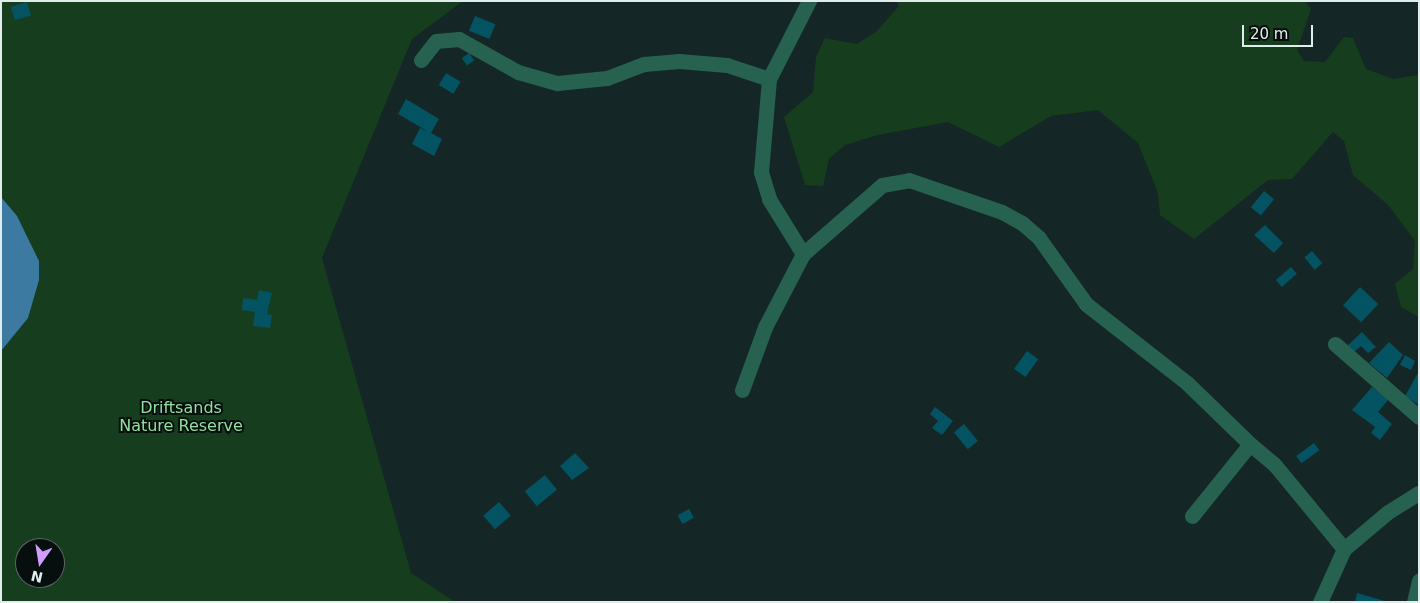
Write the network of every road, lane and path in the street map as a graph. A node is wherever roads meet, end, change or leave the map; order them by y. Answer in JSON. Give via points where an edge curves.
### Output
{"nodes":[{"id":1,"x":809,"y":1,"type":"edge"},
{"id":2,"x":421,"y":60,"type":"dead end"},
{"id":3,"x":769,"y":80,"type":"junction"},
{"id":4,"x":803,"y":254,"type":"junction"},
{"id":5,"x":1335,"y":344,"type":"dead end"},
{"id":6,"x":742,"y":390,"type":"dead end"},
{"id":7,"x":1419,"y":417,"type":"edge"},
{"id":8,"x":1250,"y":444,"type":"junction"},
{"id":9,"x":1419,"y":493,"type":"edge"},
{"id":10,"x":1192,"y":516,"type":"dead end"},
{"id":11,"x":1344,"y":550,"type":"junction"},
{"id":12,"x":1419,"y":581,"type":"edge"},
{"id":13,"x":1320,"y":602,"type":"edge"},
{"id":14,"x":1414,"y":602,"type":"edge"}],
"edges":[{"from":1,"to":3,"type":"street"},
{"from":2,"to":3,"type":"street","via":[[436,41],[459,39],[518,72],[557,83],[597,80],[644,64],[679,61],[727,65]]},
{"from":3,"to":4,"type":"street","via":[[761,172],[769,199]]},
{"from":4,"to":6,"type":"street","via":[[765,327]]},
{"from":4,"to":8,"type":"street","via":[[846,212],[896,180],[930,185],[1002,212],[1039,238],[1086,304],[1187,383]]},
{"from":5,"to":7,"type":"street"},
{"from":8,"to":10,"type":"street"},
{"from":8,"to":11,"type":"street","via":[[1274,464]]},
{"from":9,"to":11,"type":"street","via":[[1388,512]]},
{"from":11,"to":13,"type":"street"},
{"from":12,"to":14,"type":"street"}]}
